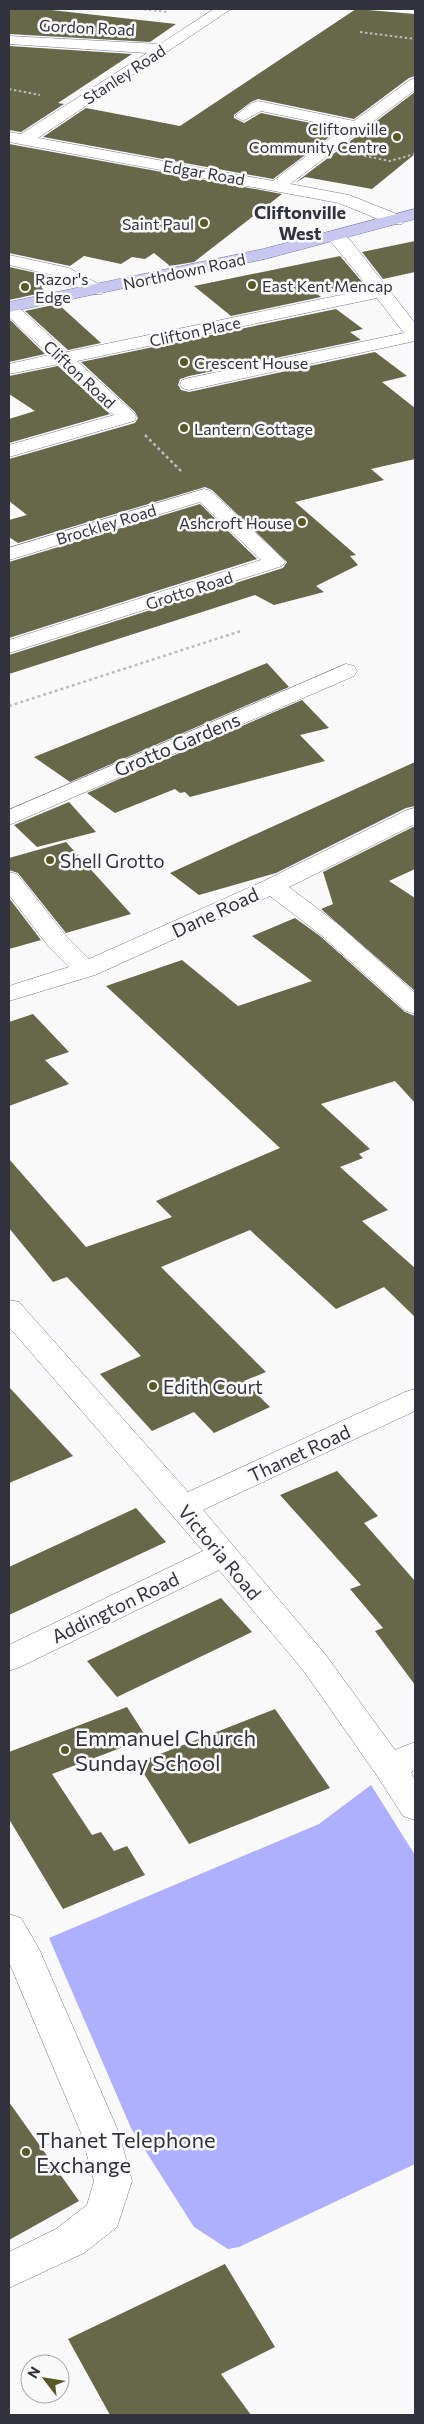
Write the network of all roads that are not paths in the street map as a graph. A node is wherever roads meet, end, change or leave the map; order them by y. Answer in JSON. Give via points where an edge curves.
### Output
{"nodes":[{"id":1,"x":224,"y":9,"type":"edge"},
{"id":2,"x":9,"y":41,"type":"edge"},
{"id":3,"x":163,"y":49,"type":"junction"},
{"id":4,"x":95,"y":60,"type":"dead end"},
{"id":5,"x":114,"y":64,"type":"dead end"},
{"id":6,"x":133,"y":69,"type":"junction"},
{"id":7,"x":415,"y":83,"type":"edge"},
{"id":8,"x":243,"y":116,"type":"dead end"},
{"id":9,"x":358,"y":126,"type":"junction"},
{"id":10,"x":16,"y":138,"type":"edge"},
{"id":11,"x":278,"y":185,"type":"junction"},
{"id":12,"x":415,"y":214,"type":"edge"},
{"id":13,"x":396,"y":220,"type":"junction"},
{"id":14,"x":336,"y":237,"type":"junction"},
{"id":15,"x":9,"y":260,"type":"edge"},
{"id":16,"x":96,"y":290,"type":"junction"},
{"id":17,"x":382,"y":292,"type":"junction"},
{"id":18,"x":9,"y":307,"type":"edge"},
{"id":19,"x":415,"y":336,"type":"edge"},
{"id":20,"x":63,"y":358,"type":"junction"},
{"id":21,"x":9,"y":369,"type":"edge"},
{"id":22,"x":189,"y":384,"type":"dead end"},
{"id":23,"x":9,"y":451,"type":"edge"},
{"id":24,"x":204,"y":494,"type":"joint"},
{"id":25,"x":9,"y":554,"type":"edge"},
{"id":26,"x":9,"y":647,"type":"edge"},
{"id":27,"x":346,"y":671,"type":"dead end"},
{"id":28,"x":415,"y":815,"type":"edge"},
{"id":29,"x":9,"y":818,"type":"edge"},
{"id":30,"x":9,"y":880,"type":"edge"},
{"id":31,"x":272,"y":886,"type":"junction"},
{"id":32,"x":86,"y":970,"type":"junction"},
{"id":33,"x":9,"y":994,"type":"edge"},
{"id":34,"x":415,"y":1006,"type":"edge"},
{"id":35,"x":9,"y":1309,"type":"edge"},
{"id":36,"x":415,"y":1400,"type":"edge"},
{"id":37,"x":183,"y":1507,"type":"junction"},
{"id":38,"x":222,"y":1555,"type":"junction"},
{"id":39,"x":9,"y":1659,"type":"edge"},
{"id":40,"x":403,"y":1762,"type":"edge"},
{"id":41,"x":415,"y":1807,"type":"edge"},
{"id":42,"x":9,"y":1928,"type":"edge"},
{"id":43,"x":9,"y":2271,"type":"edge"}],
"edges":[{"from":1,"to":3,"type":"street","name":"Stanley Road"},
{"from":2,"to":3,"type":"street","name":"Gordon Road"},
{"from":2,"to":4,"type":"street","name":"Gordon Road"},
{"from":3,"to":6,"type":"street","name":"Stanley Road"},
{"from":5,"to":6,"type":"street","name":"Gordon Road"},
{"from":6,"to":10,"type":"street","name":"Stanley Road"},
{"from":7,"to":9,"type":"street"},
{"from":8,"to":9,"type":"street","via":[[258,106]]},
{"from":9,"to":11,"type":"street"},
{"from":10,"to":11,"type":"street","name":"Edgar Road"},
{"from":11,"to":13,"type":"street","name":"Edgar Road","via":[[343,199]]},
{"from":12,"to":13,"type":"main road","name":"Northdown Road"},
{"from":13,"to":14,"type":"main road","name":"Northdown Road"},
{"from":14,"to":16,"type":"main road","name":"Northdown Road"},
{"from":14,"to":17,"type":"street"},
{"from":15,"to":16,"type":"street","via":[[64,272]]},
{"from":16,"to":18,"type":"main road","name":"Northdown Road"},
{"from":17,"to":19,"type":"street"},
{"from":17,"to":20,"type":"street","name":"Clifton Place"},
{"from":18,"to":20,"type":"street","name":"Clifton Road"},
{"from":19,"to":22,"type":"street","via":[[248,379]]},
{"from":20,"to":21,"type":"street","name":"Clifton Place"},
{"from":20,"to":23,"type":"street","name":"Clifton Road","via":[[127,417]]},
{"from":24,"to":25,"type":"street","name":"Brockley Road"},
{"from":24,"to":26,"type":"street","name":"Grotto Road","via":[[275,562]]},
{"from":27,"to":29,"type":"street","name":"Grotto Gardens"},
{"from":28,"to":31,"type":"street","name":"Dane Road"},
{"from":30,"to":32,"type":"street","via":[[58,942]]},
{"from":31,"to":32,"type":"street","name":"Dane Road"},
{"from":31,"to":34,"type":"street","via":[[330,930]]},
{"from":32,"to":33,"type":"street","name":"Dane Road"},
{"from":35,"to":37,"type":"street","name":"Victoria Road"},
{"from":36,"to":37,"type":"street","name":"Thanet Road"},
{"from":37,"to":38,"type":"street","name":"Victoria Road"},
{"from":38,"to":39,"type":"street","name":"Addington Road"},
{"from":38,"to":40,"type":"street","name":"Victoria Road"},
{"from":40,"to":41,"type":"street","name":"Victoria Road"},
{"from":42,"to":43,"type":"street","via":[[100,2133],[113,2181],[103,2215],[70,2241]]}]}
